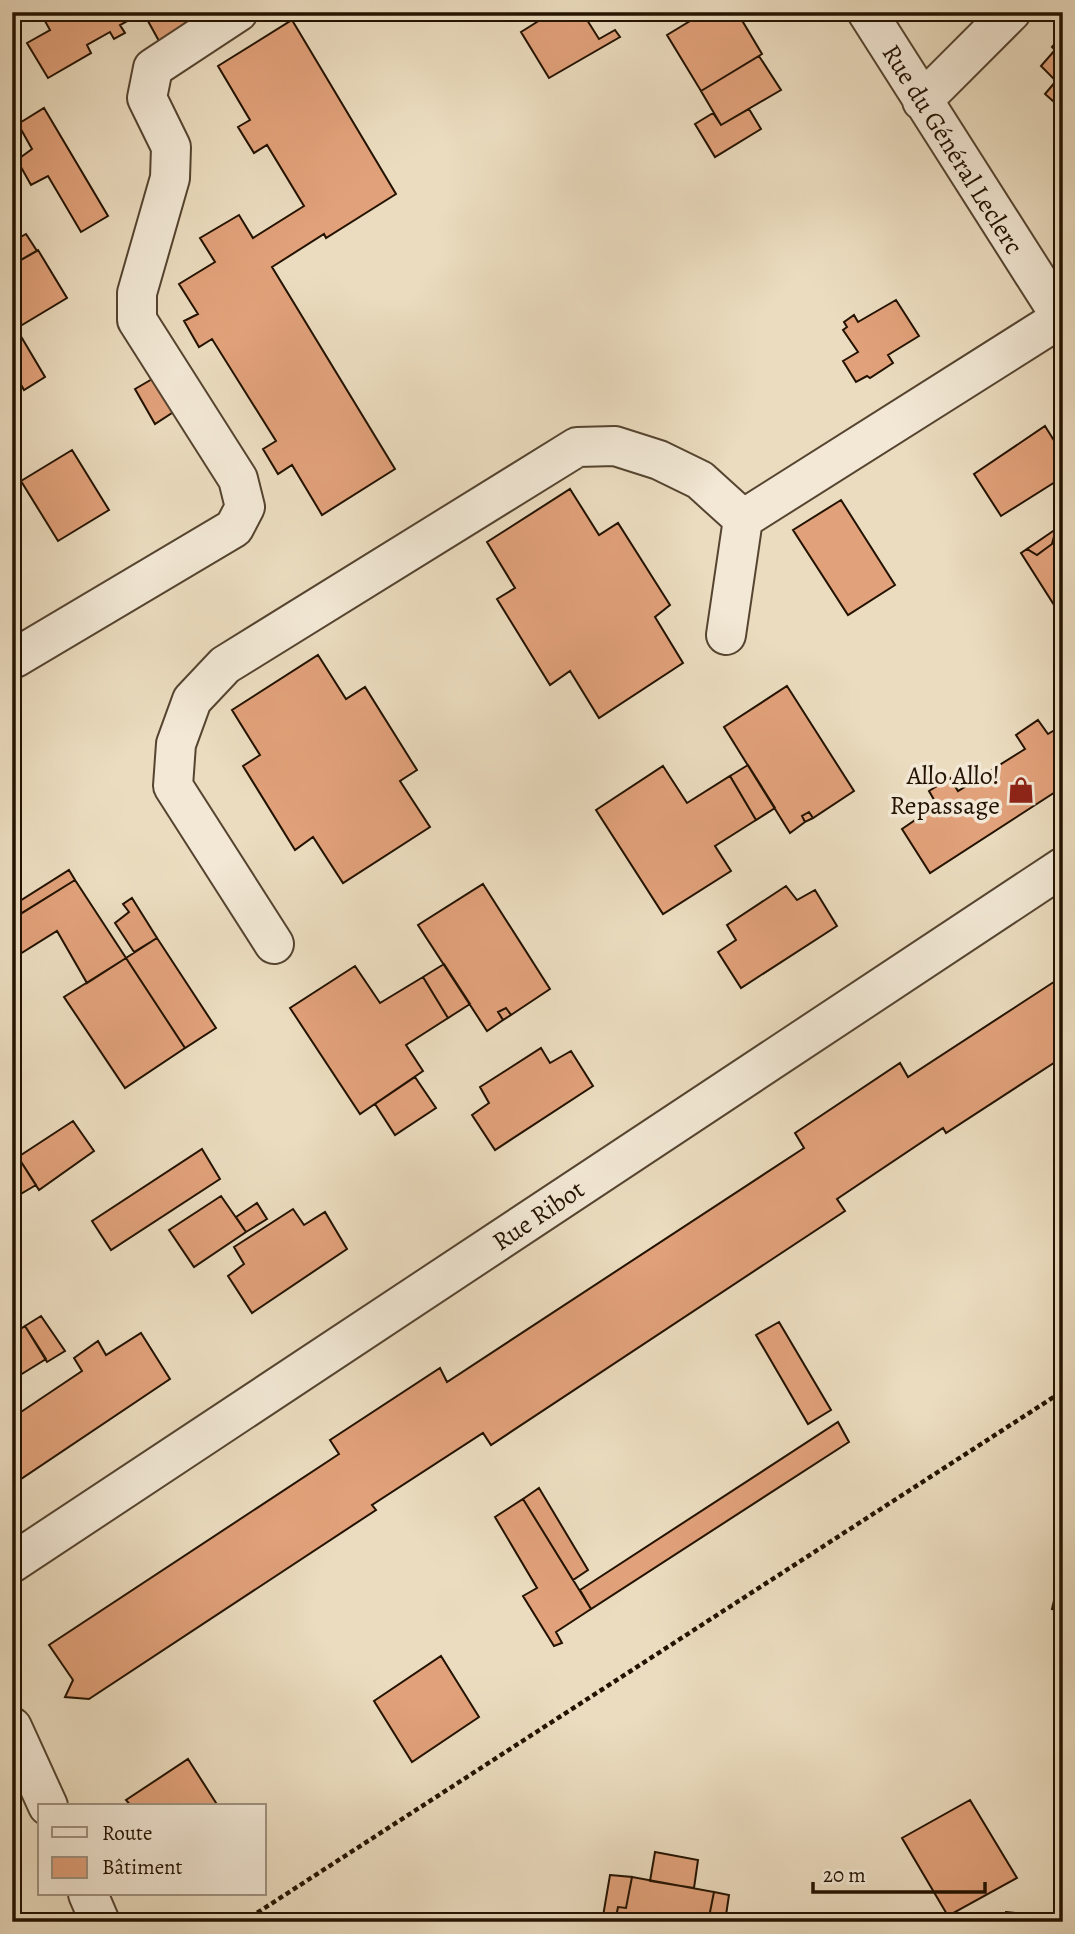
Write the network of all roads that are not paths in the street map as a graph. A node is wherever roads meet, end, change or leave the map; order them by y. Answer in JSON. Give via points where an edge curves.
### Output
{"nodes":[{"id":1,"x":238,"y":12,"type":"edge"},
{"id":2,"x":867,"y":12,"type":"edge"},
{"id":3,"x":1011,"y":12,"type":"edge"},
{"id":4,"x":922,"y":101,"type":"junction"},
{"id":5,"x":1062,"y":319,"type":"edge"},
{"id":6,"x":743,"y":519,"type":"junction"},
{"id":7,"x":726,"y":635,"type":"dead end"},
{"id":8,"x":15,"y":658,"type":"dead end"},
{"id":9,"x":1063,"y":867,"type":"edge"},
{"id":10,"x":274,"y":944,"type":"dead end"},
{"id":11,"x":12,"y":1563,"type":"edge"},
{"id":12,"x":12,"y":1727,"type":"edge"},
{"id":13,"x":47,"y":1804,"type":"edge"},
{"id":14,"x":89,"y":1896,"type":"edge"},
{"id":15,"x":100,"y":1922,"type":"edge"}],
"edges":[{"from":1,"to":8,"type":"street","via":[[153,68],[147,98],[171,147],[170,178],[136,293],[137,320],[238,479],[245,508],[234,528]]},
{"from":2,"to":4,"type":"street","name":"Rue du Général Leclerc"},
{"from":3,"to":4,"type":"street"},
{"from":4,"to":5,"type":"street","name":"Rue du Général Leclerc"},
{"from":5,"to":6,"type":"street"},
{"from":6,"to":7,"type":"street"},
{"from":6,"to":10,"type":"street","via":[[700,480],[659,460],[615,446],[577,447],[225,665],[192,700],[176,744],[173,786]]},
{"from":9,"to":11,"type":"street","name":"Rue Ribot"},
{"from":12,"to":13,"type":"street"},
{"from":14,"to":15,"type":"street"}]}
